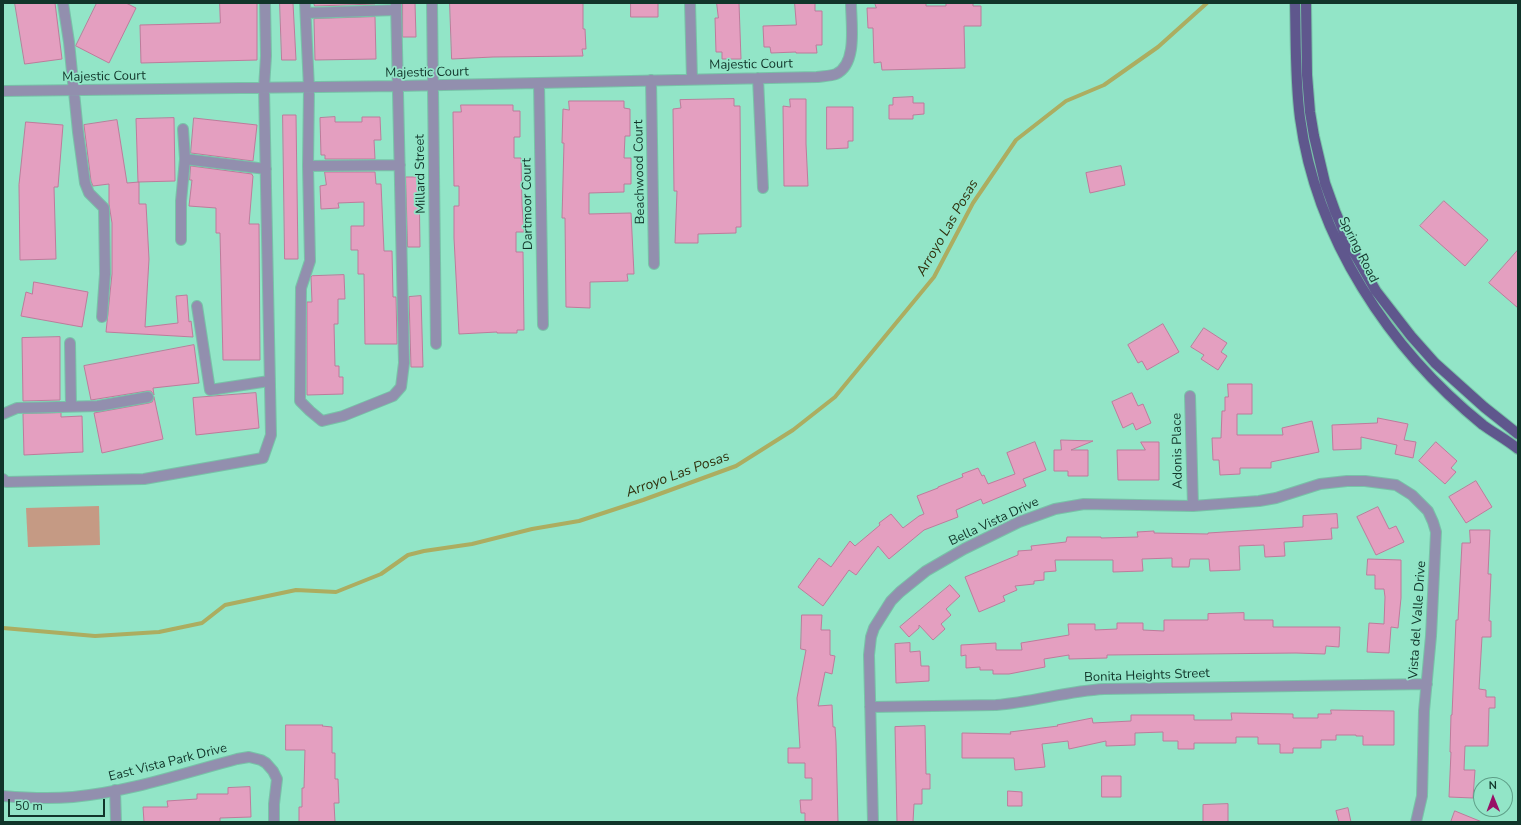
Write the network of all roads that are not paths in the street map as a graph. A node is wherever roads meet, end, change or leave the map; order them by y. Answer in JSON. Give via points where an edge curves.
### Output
{"nodes":[{"id":1,"x":63,"y":3,"type":"edge"},
{"id":2,"x":265,"y":3,"type":"edge"},
{"id":3,"x":432,"y":3,"type":"edge"},
{"id":4,"x":690,"y":3,"type":"edge"},
{"id":5,"x":851,"y":3,"type":"edge"},
{"id":6,"x":1295,"y":3,"type":"edge"},
{"id":7,"x":1306,"y":3,"type":"edge"},
{"id":8,"x":396,"y":7,"type":"edge"},
{"id":9,"x":306,"y":8,"type":"edge"},
{"id":10,"x":758,"y":78,"type":"junction"},
{"id":11,"x":692,"y":79,"type":"junction"},
{"id":12,"x":651,"y":80,"type":"junction"},
{"id":13,"x":539,"y":84,"type":"junction"},
{"id":14,"x":432,"y":85,"type":"junction"},
{"id":15,"x":398,"y":86,"type":"junction"},
{"id":16,"x":264,"y":88,"type":"junction"},
{"id":17,"x":309,"y":88,"type":"junction"},
{"id":18,"x":74,"y":90,"type":"junction"},
{"id":19,"x":3,"y":91,"type":"edge"},
{"id":20,"x":183,"y":129,"type":"dead end"},
{"id":21,"x":186,"y":159,"type":"junction"},
{"id":22,"x":400,"y":165,"type":"junction"},
{"id":23,"x":308,"y":166,"type":"junction"},
{"id":24,"x":266,"y":169,"type":"junction"},
{"id":25,"x":762,"y":188,"type":"dead end"},
{"id":26,"x":181,"y":240,"type":"dead end"},
{"id":27,"x":654,"y":264,"type":"dead end"},
{"id":28,"x":197,"y":306,"type":"dead end"},
{"id":29,"x":102,"y":317,"type":"dead end"},
{"id":30,"x":543,"y":325,"type":"dead end"},
{"id":31,"x":70,"y":343,"type":"dead end"},
{"id":32,"x":436,"y":344,"type":"dead end"},
{"id":33,"x":269,"y":382,"type":"junction"},
{"id":34,"x":1190,"y":396,"type":"dead end"},
{"id":35,"x":148,"y":397,"type":"dead end"},
{"id":36,"x":71,"y":406,"type":"junction"},
{"id":37,"x":3,"y":414,"type":"edge"},
{"id":38,"x":1518,"y":434,"type":"edge"},
{"id":39,"x":1518,"y":449,"type":"edge"},
{"id":40,"x":3,"y":479,"type":"edge"},
{"id":41,"x":1347,"y":481,"type":"joint"},
{"id":42,"x":1192,"y":506,"type":"junction"},
{"id":43,"x":1427,"y":684,"type":"junction"},
{"id":44,"x":870,"y":707,"type":"junction"},
{"id":45,"x":115,"y":790,"type":"junction"},
{"id":46,"x":3,"y":796,"type":"edge"},
{"id":47,"x":116,"y":822,"type":"edge"},
{"id":48,"x":274,"y":822,"type":"edge"},
{"id":49,"x":873,"y":822,"type":"edge"},
{"id":50,"x":1416,"y":822,"type":"edge"}],
"edges":[{"from":1,"to":18,"type":"street"},
{"from":2,"to":16,"type":"street"},
{"from":3,"to":14,"type":"street","name":"Millard Street"},
{"from":4,"to":11,"type":"street"},
{"from":5,"to":10,"type":"street","name":"Majestic Court","via":[[851,51],[848,63],[840,72],[817,77]]},
{"from":6,"to":39,"type":"main road","name":"Spring Road","via":[[1297,93],[1304,142],[1317,193],[1335,238],[1366,294],[1410,352],[1447,392]]},
{"from":7,"to":38,"type":"main road","name":"Spring Road","via":[[1307,75],[1314,136],[1325,183],[1349,244],[1376,290],[1435,363]]},
{"from":8,"to":9,"type":"street"},
{"from":8,"to":15,"type":"street"},
{"from":9,"to":17,"type":"street"},
{"from":10,"to":11,"type":"street","name":"Majestic Court"},
{"from":10,"to":25,"type":"street"},
{"from":11,"to":12,"type":"street","name":"Majestic Court"},
{"from":12,"to":13,"type":"street","name":"Majestic Court"},
{"from":12,"to":27,"type":"street","name":"Beachwood Court"},
{"from":13,"to":14,"type":"street","name":"Majestic Court"},
{"from":13,"to":30,"type":"street","name":"Dartmoor Court"},
{"from":14,"to":15,"type":"street","name":"Majestic Court"},
{"from":14,"to":32,"type":"street","name":"Millard Street"},
{"from":15,"to":17,"type":"street","name":"Majestic Court"},
{"from":15,"to":22,"type":"street"},
{"from":16,"to":17,"type":"street","name":"Majestic Court"},
{"from":16,"to":18,"type":"street","name":"Majestic Court"},
{"from":16,"to":24,"type":"street"},
{"from":17,"to":23,"type":"street"},
{"from":18,"to":19,"type":"street","name":"Majestic Court"},
{"from":18,"to":29,"type":"street","via":[[85,183],[89,193],[104,208],[105,274]]},
{"from":20,"to":21,"type":"street"},
{"from":21,"to":24,"type":"street"},
{"from":21,"to":26,"type":"street","via":[[181,201]]},
{"from":22,"to":23,"type":"street"},
{"from":22,"to":23,"type":"street","via":[[404,363],[401,387],[393,396],[343,416],[322,421],[300,401],[301,288],[310,261]]},
{"from":24,"to":33,"type":"street"},
{"from":28,"to":33,"type":"street","via":[[210,390]]},
{"from":31,"to":36,"type":"street"},
{"from":33,"to":40,"type":"street","via":[[271,435],[263,458],[144,479],[6,482]]},
{"from":34,"to":42,"type":"street","name":"Adonis Place"},
{"from":35,"to":36,"type":"street","via":[[98,406]]},
{"from":36,"to":37,"type":"street","via":[[17,408]]},
{"from":41,"to":42,"type":"street","name":"Bella Vista Drive","via":[[1320,484],[1259,501]]},
{"from":41,"to":43,"type":"street","name":"Vista del Valle Drive","via":[[1396,485],[1421,502],[1433,522],[1436,541]]},
{"from":42,"to":44,"type":"street","name":"Bella Vista Drive","via":[[1084,504],[1055,509],[1019,522],[926,571],[891,601],[874,628],[869,655]]},
{"from":43,"to":44,"type":"street","name":"Bonita Heights Street","via":[[1104,689],[1013,704]]},
{"from":43,"to":50,"type":"street","name":"Vista del Valle Drive","via":[[1422,796]]},
{"from":44,"to":49,"type":"street","name":"Bella Vista Drive"},
{"from":45,"to":46,"type":"street","name":"East Vista Park Drive","via":[[74,797]]},
{"from":45,"to":47,"type":"street"},
{"from":45,"to":48,"type":"street","name":"East Vista Park Drive","via":[[140,786],[237,758],[255,758],[266,763],[277,779]]}]}
